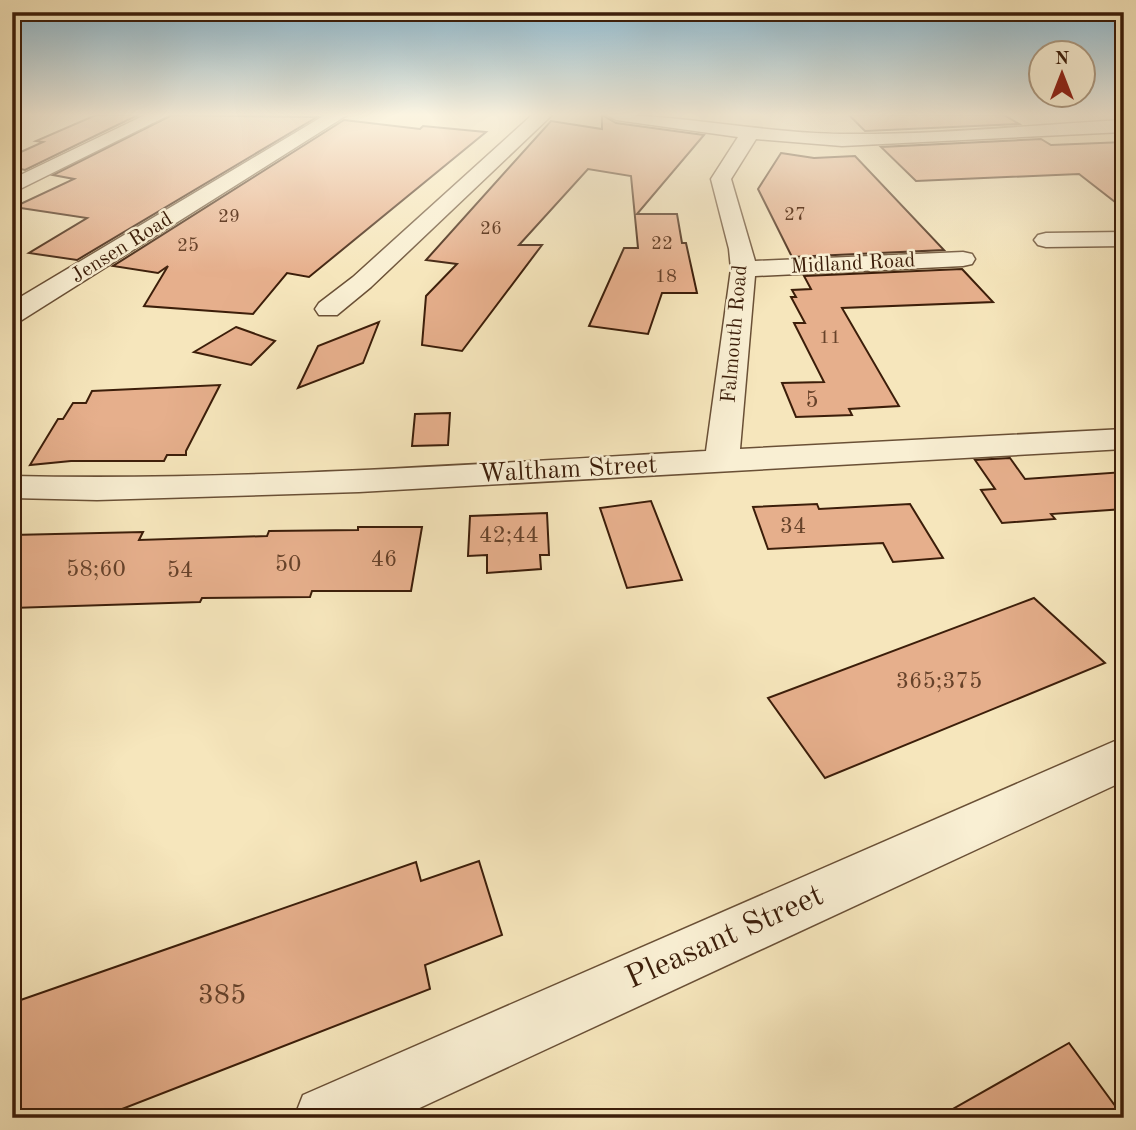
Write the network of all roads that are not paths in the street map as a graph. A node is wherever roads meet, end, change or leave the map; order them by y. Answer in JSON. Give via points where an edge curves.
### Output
{"nodes":[{"id":1,"x":52,"y":168,"type":"edge"},
{"id":2,"x":252,"y":168,"type":"edge"},
{"id":3,"x":486,"y":168,"type":"edge"},
{"id":4,"x":728,"y":168,"type":"edge"},
{"id":5,"x":12,"y":187,"type":"edge"},
{"id":6,"x":1124,"y":239,"type":"edge"},
{"id":7,"x":1046,"y":240,"type":"dead end"},
{"id":8,"x":964,"y":259,"type":"dead end"},
{"id":9,"x":743,"y":269,"type":"junction"},
{"id":10,"x":328,"y":309,"type":"dead end"},
{"id":11,"x":12,"y":314,"type":"edge"},
{"id":12,"x":1124,"y":439,"type":"edge"},
{"id":13,"x":722,"y":461,"type":"junction"},
{"id":14,"x":12,"y":487,"type":"edge"},
{"id":15,"x":1124,"y":758,"type":"edge"},
{"id":16,"x":326,"y":1118,"type":"edge"}],
"edges":[{"from":1,"to":5,"type":"street"},
{"from":2,"to":11,"type":"street","name":"Jensen Road"},
{"from":3,"to":10,"type":"street"},
{"from":4,"to":9,"type":"street","name":"Falmouth Road","via":[[721,179]]},
{"from":6,"to":7,"type":"street"},
{"from":8,"to":9,"type":"street","name":"Midland Road"},
{"from":9,"to":13,"type":"street","name":"Falmouth Road"},
{"from":12,"to":13,"type":"street","name":"Waltham Street"},
{"from":13,"to":14,"type":"street","name":"Waltham Street","via":[[359,481]]},
{"from":15,"to":16,"type":"street","name":"Pleasant Street"}]}
